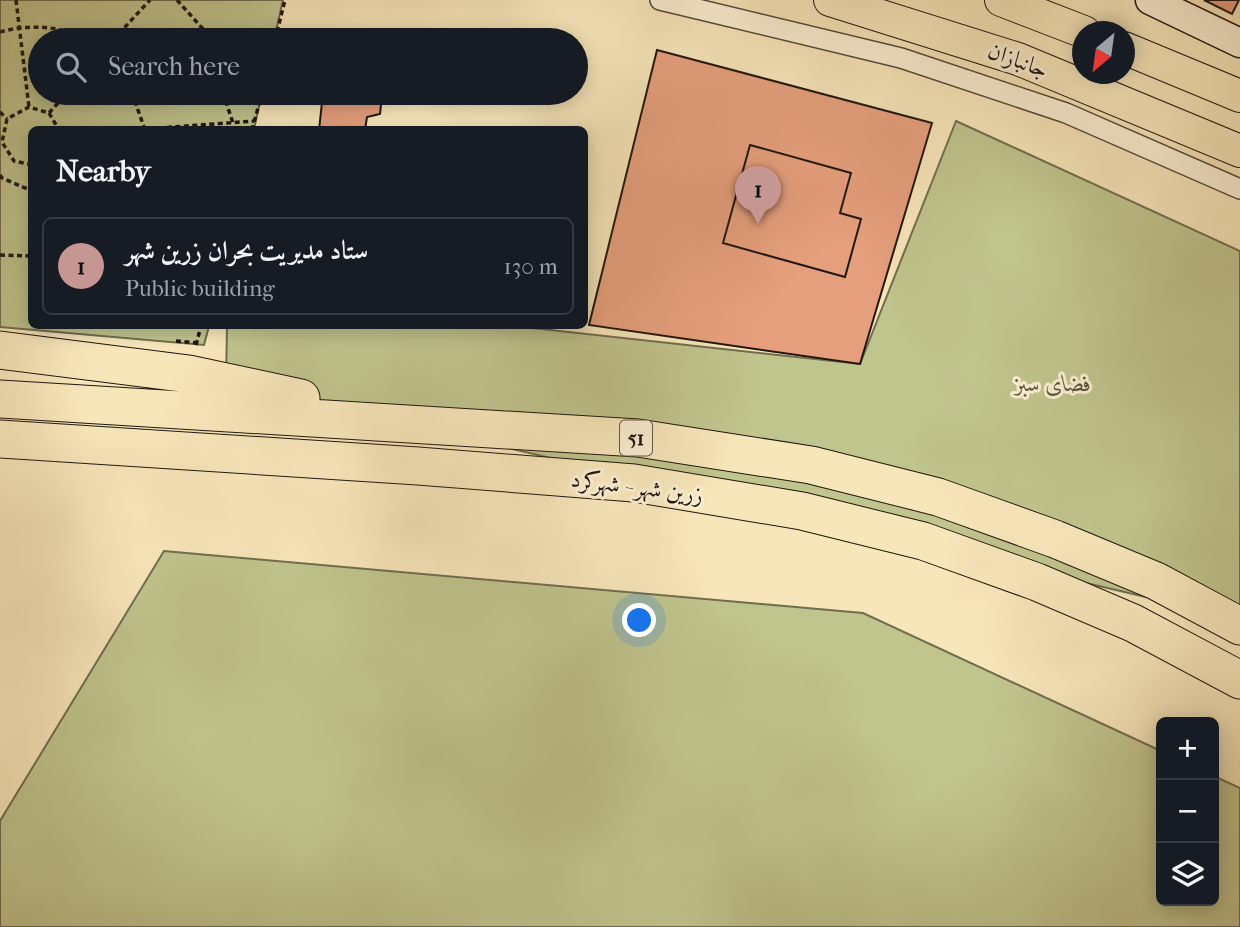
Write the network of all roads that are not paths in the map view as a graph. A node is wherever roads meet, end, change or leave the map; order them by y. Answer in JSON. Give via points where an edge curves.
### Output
{"nodes":[{"id":1,"x":660,"y":0,"type":"edge"},
{"id":2,"x":831,"y":0,"type":"edge"},
{"id":3,"x":1001,"y":0,"type":"edge"},
{"id":4,"x":1150,"y":0,"type":"edge"},
{"id":5,"x":1072,"y":27,"type":"edge"},
{"id":6,"x":1240,"y":43,"type":"edge"},
{"id":7,"x":1135,"y":52,"type":"edge"},
{"id":8,"x":1240,"y":96,"type":"edge"},
{"id":9,"x":1240,"y":151,"type":"edge"},
{"id":10,"x":1240,"y":189,"type":"edge"},
{"id":11,"x":0,"y":350,"type":"edge"},
{"id":12,"x":0,"y":399,"type":"edge"},
{"id":13,"x":419,"y":423,"type":"junction"},
{"id":14,"x":0,"y":439,"type":"edge"},
{"id":15,"x":53,"y":443,"type":"junction"},
{"id":16,"x":0,"y":445,"type":"edge"},
{"id":17,"x":1240,"y":626,"type":"edge"},
{"id":18,"x":1240,"y":680,"type":"edge"}],
"edges":[{"from":1,"to":10,"type":"street","via":[[901,58],[1066,113]]},
{"from":2,"to":9,"type":"main road","name":"جانبازان","via":[[1018,59]]},
{"from":3,"to":5,"type":"main road"},
{"from":4,"to":6,"type":"main road"},
{"from":7,"to":8,"type":"main road"},
{"from":11,"to":13,"type":"highway","via":[[189,374]]},
{"from":12,"to":13,"type":"highway","name":"زرین شهر - شهرکرد","number":"51"},
{"from":13,"to":17,"type":"highway","name":"زرین شهر - شهرکرد","number":"51","via":[[638,438],[811,465],[938,497],[1055,539],[1156,582]]},
{"from":14,"to":15,"type":"highway","name":"زرین شهر - شهرکرد"},
{"from":15,"to":16,"type":"highway","number":"51"},
{"from":15,"to":18,"type":"highway","name":"زرین شهر - شهرکرد","number":"51","via":[[634,483],[802,511],[923,541],[1037,582],[1133,623]]}]}
